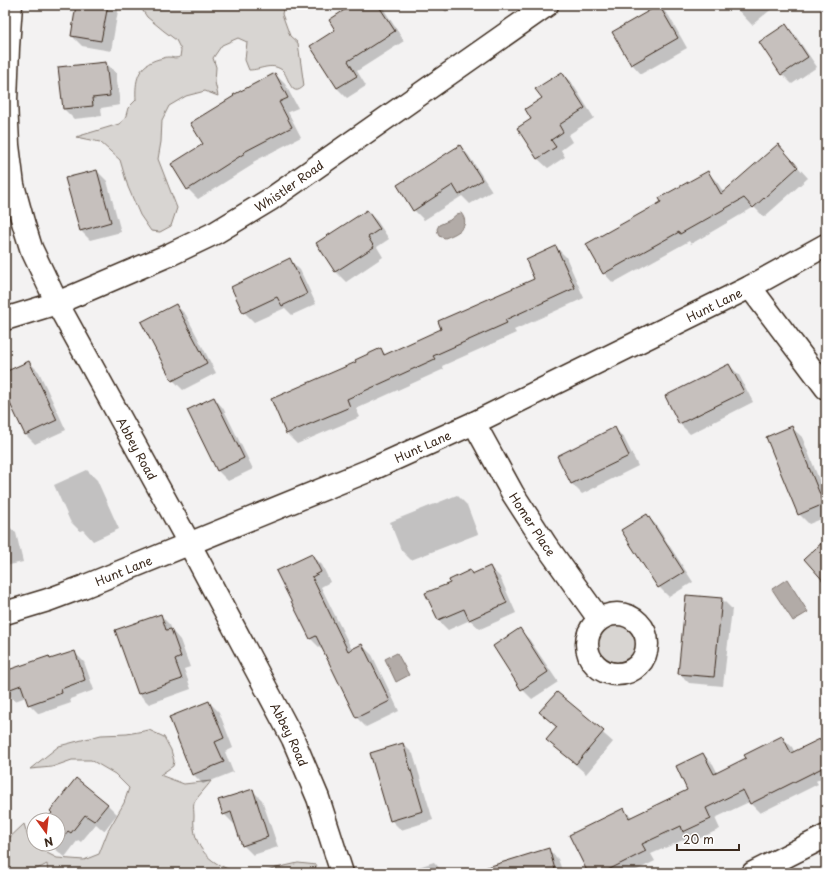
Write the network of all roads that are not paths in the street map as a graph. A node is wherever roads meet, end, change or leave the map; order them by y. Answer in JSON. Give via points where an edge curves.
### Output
{"nodes":[{"id":1,"x":11,"y":5,"type":"edge"},
{"id":2,"x":547,"y":5,"type":"edge"},
{"id":3,"x":826,"y":245,"type":"edge"},
{"id":4,"x":750,"y":287,"type":"junction"},
{"id":5,"x":57,"y":302,"type":"junction"},
{"id":6,"x":5,"y":319,"type":"edge"},
{"id":7,"x":826,"y":388,"type":"edge"},
{"id":8,"x":474,"y":423,"type":"junction"},
{"id":9,"x":189,"y":543,"type":"junction"},
{"id":10,"x":5,"y":613,"type":"edge"},
{"id":11,"x":599,"y":620,"type":"dead end"},
{"id":12,"x":826,"y":836,"type":"edge"},
{"id":13,"x":342,"y":873,"type":"edge"},
{"id":14,"x":753,"y":873,"type":"edge"}],
"edges":[{"from":1,"to":5,"type":"street","name":"Abbey Road","via":[[6,101],[13,185],[31,248]]},
{"from":2,"to":5,"type":"street","name":"Whistler Road","via":[[241,218],[181,249]]},
{"from":3,"to":4,"type":"street","name":"Hunt Lane"},
{"from":4,"to":7,"type":"street"},
{"from":4,"to":8,"type":"street","name":"Hunt Lane"},
{"from":5,"to":6,"type":"street","name":"Whistler Road"},
{"from":5,"to":9,"type":"street","name":"Abbey Road"},
{"from":8,"to":9,"type":"street","name":"Hunt Lane","via":[[370,470]]},
{"from":8,"to":11,"type":"street","name":"Homer Place","via":[[517,500]]},
{"from":9,"to":10,"type":"street","name":"Hunt Lane","via":[[84,587]]},
{"from":9,"to":13,"type":"street","name":"Abbey Road","via":[[293,739],[318,798]]},
{"from":12,"to":14,"type":"street"}]}
